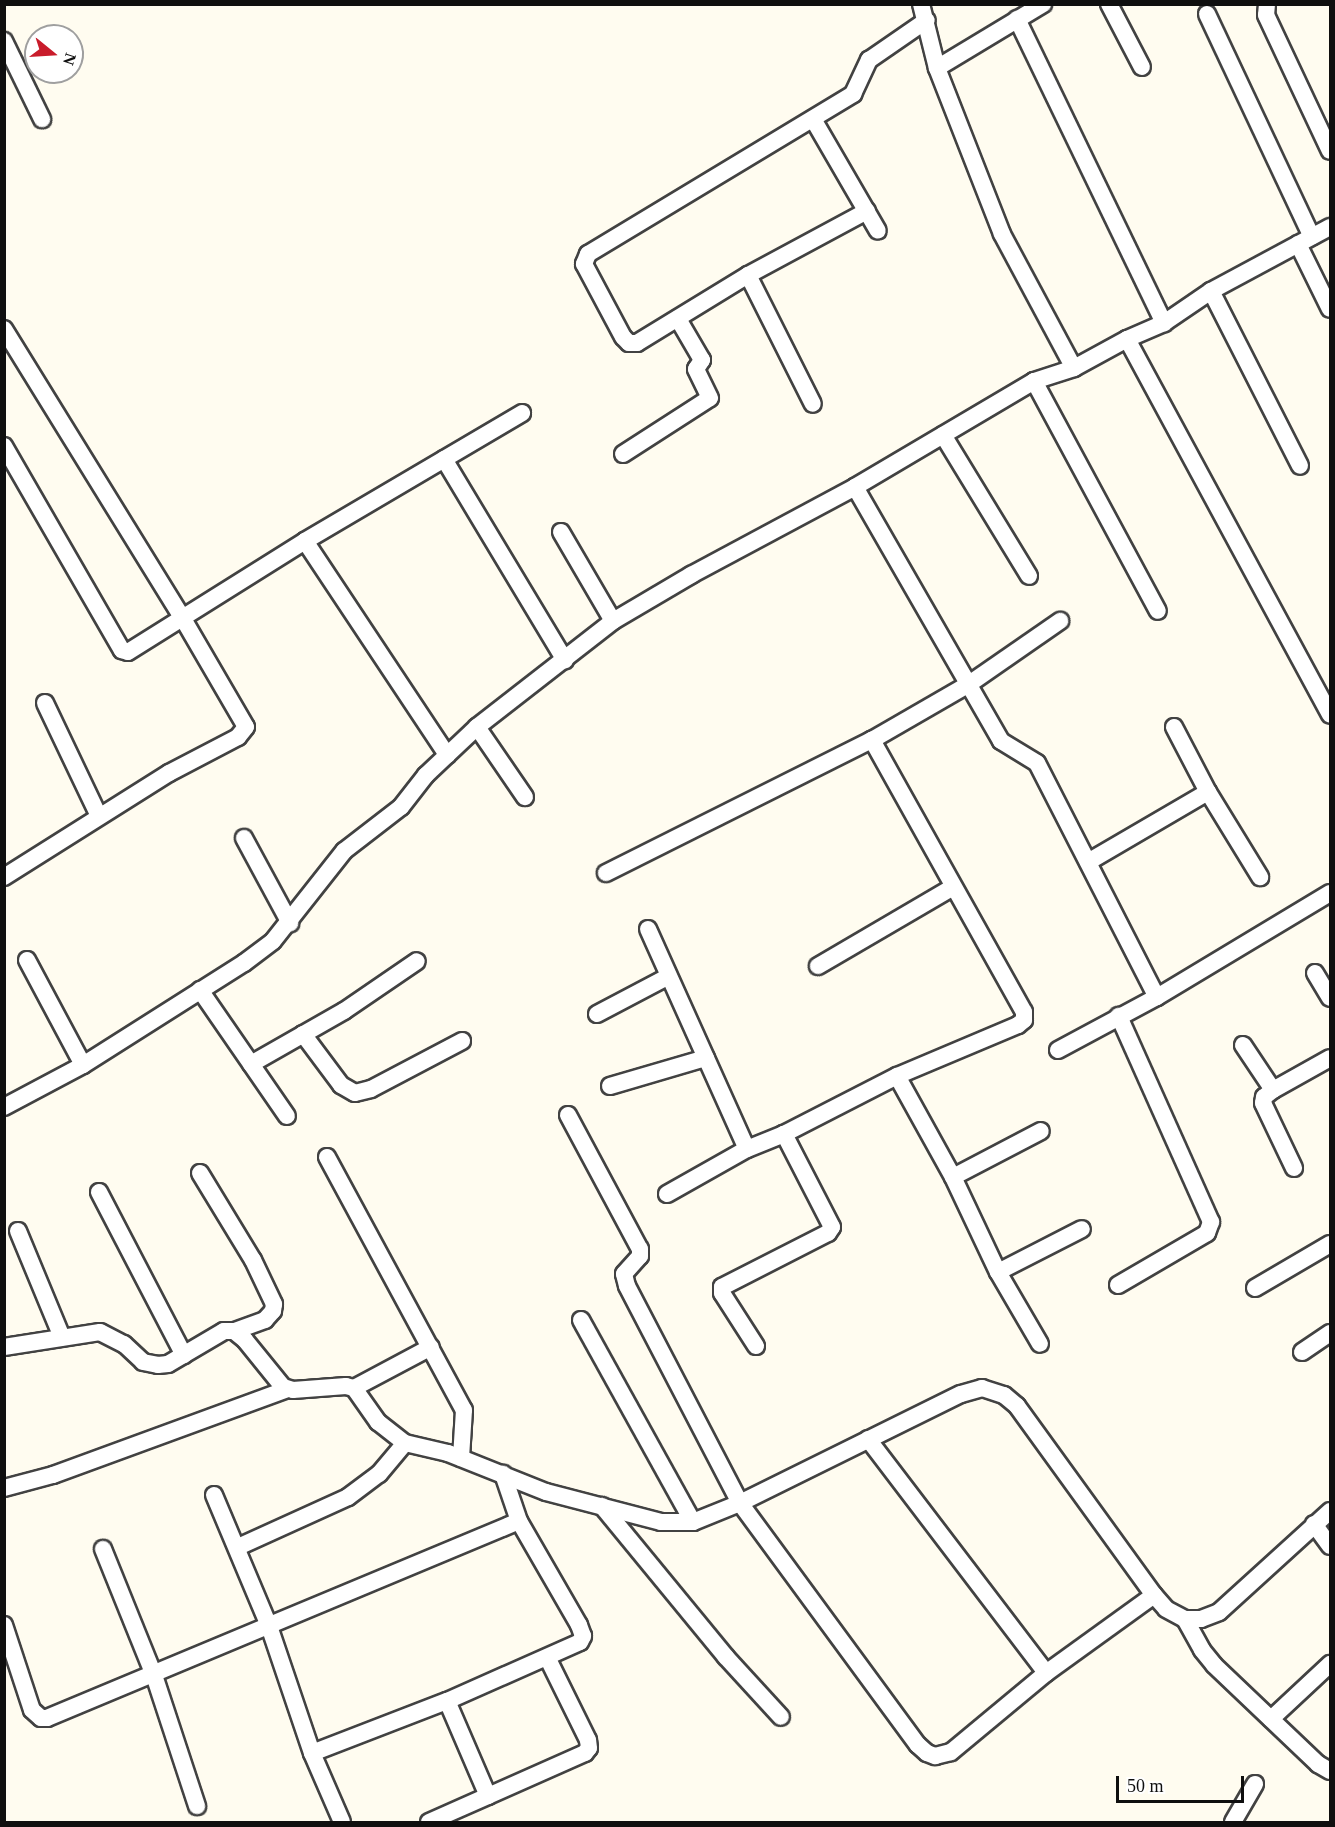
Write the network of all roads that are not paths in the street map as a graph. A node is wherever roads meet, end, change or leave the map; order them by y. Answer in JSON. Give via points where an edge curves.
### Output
{"nodes":[{"id":1,"x":1043,"y":4,"type":"edge"},
{"id":2,"x":1109,"y":4,"type":"edge"},
{"id":3,"x":1267,"y":4,"type":"edge"},
{"id":4,"x":924,"y":12,"type":"edge"},
{"id":5,"x":1207,"y":14,"type":"dead end"},
{"id":6,"x":1017,"y":19,"type":"junction"},
{"id":7,"x":4,"y":41,"type":"edge"},
{"id":8,"x":1142,"y":67,"type":"dead end"},
{"id":9,"x":937,"y":68,"type":"junction"},
{"id":10,"x":42,"y":119,"type":"dead end"},
{"id":11,"x":813,"y":119,"type":"junction"},
{"id":12,"x":1330,"y":151,"type":"edge"},
{"id":13,"x":867,"y":211,"type":"junction"},
{"id":14,"x":1330,"y":227,"type":"edge"},
{"id":15,"x":878,"y":231,"type":"dead end"},
{"id":16,"x":1305,"y":240,"type":"junction"},
{"id":17,"x":748,"y":276,"type":"junction"},
{"id":18,"x":1211,"y":291,"type":"junction"},
{"id":19,"x":1330,"y":309,"type":"edge"},
{"id":20,"x":678,"y":319,"type":"junction"},
{"id":21,"x":1164,"y":323,"type":"junction"},
{"id":22,"x":4,"y":329,"type":"edge"},
{"id":23,"x":1127,"y":339,"type":"junction"},
{"id":24,"x":1074,"y":368,"type":"junction"},
{"id":25,"x":1034,"y":381,"type":"junction"},
{"id":26,"x":813,"y":404,"type":"dead end"},
{"id":27,"x":522,"y":413,"type":"dead end"},
{"id":28,"x":943,"y":435,"type":"junction"},
{"id":29,"x":4,"y":446,"type":"edge"},
{"id":30,"x":623,"y":454,"type":"dead end"},
{"id":31,"x":444,"y":459,"type":"junction"},
{"id":32,"x":1300,"y":466,"type":"dead end"},
{"id":33,"x":855,"y":487,"type":"junction"},
{"id":34,"x":561,"y":532,"type":"dead end"},
{"id":35,"x":305,"y":541,"type":"junction"},
{"id":36,"x":1029,"y":576,"type":"dead end"},
{"id":37,"x":1158,"y":611,"type":"dead end"},
{"id":38,"x":182,"y":617,"type":"junction"},
{"id":39,"x":613,"y":621,"type":"junction"},
{"id":40,"x":1060,"y":621,"type":"dead end"},
{"id":41,"x":565,"y":660,"type":"junction"},
{"id":42,"x":969,"y":684,"type":"junction"},
{"id":43,"x":45,"y":704,"type":"dead end"},
{"id":44,"x":1330,"y":715,"type":"edge"},
{"id":45,"x":477,"y":727,"type":"junction"},
{"id":46,"x":1174,"y":727,"type":"dead end"},
{"id":47,"x":872,"y":740,"type":"junction"},
{"id":48,"x":447,"y":755,"type":"junction"},
{"id":49,"x":1208,"y":792,"type":"junction"},
{"id":50,"x":525,"y":797,"type":"dead end"},
{"id":51,"x":99,"y":816,"type":"junction"},
{"id":52,"x":244,"y":838,"type":"dead end"},
{"id":53,"x":1088,"y":862,"type":"junction"},
{"id":54,"x":606,"y":873,"type":"dead end"},
{"id":55,"x":4,"y":877,"type":"edge"},
{"id":56,"x":1260,"y":877,"type":"dead end"},
{"id":57,"x":953,"y":887,"type":"junction"},
{"id":58,"x":1330,"y":893,"type":"edge"},
{"id":59,"x":290,"y":922,"type":"junction"},
{"id":60,"x":648,"y":929,"type":"dead end"},
{"id":61,"x":27,"y":960,"type":"dead end"},
{"id":62,"x":417,"y":961,"type":"dead end"},
{"id":63,"x":818,"y":966,"type":"dead end"},
{"id":64,"x":1315,"y":973,"type":"dead end"},
{"id":65,"x":669,"y":976,"type":"junction"},
{"id":66,"x":200,"y":990,"type":"junction"},
{"id":67,"x":1157,"y":997,"type":"junction"},
{"id":68,"x":1330,"y":998,"type":"edge"},
{"id":69,"x":597,"y":1014,"type":"dead end"},
{"id":70,"x":1119,"y":1016,"type":"junction"},
{"id":71,"x":303,"y":1034,"type":"junction"},
{"id":72,"x":462,"y":1041,"type":"dead end"},
{"id":73,"x":1243,"y":1045,"type":"dead end"},
{"id":74,"x":1058,"y":1050,"type":"dead end"},
{"id":75,"x":706,"y":1058,"type":"junction"},
{"id":76,"x":1330,"y":1058,"type":"edge"},
{"id":77,"x":251,"y":1064,"type":"junction"},
{"id":78,"x":83,"y":1065,"type":"junction"},
{"id":79,"x":897,"y":1076,"type":"junction"},
{"id":80,"x":610,"y":1086,"type":"dead end"},
{"id":81,"x":1273,"y":1090,"type":"junction"},
{"id":82,"x":4,"y":1107,"type":"edge"},
{"id":83,"x":568,"y":1115,"type":"dead end"},
{"id":84,"x":287,"y":1116,"type":"dead end"},
{"id":85,"x":1041,"y":1131,"type":"dead end"},
{"id":86,"x":784,"y":1134,"type":"junction"},
{"id":87,"x":747,"y":1149,"type":"junction"},
{"id":88,"x":327,"y":1157,"type":"dead end"},
{"id":89,"x":1294,"y":1168,"type":"dead end"},
{"id":90,"x":200,"y":1173,"type":"dead end"},
{"id":91,"x":953,"y":1177,"type":"junction"},
{"id":92,"x":99,"y":1192,"type":"dead end"},
{"id":93,"x":667,"y":1194,"type":"dead end"},
{"id":94,"x":1082,"y":1229,"type":"dead end"},
{"id":95,"x":18,"y":1231,"type":"dead end"},
{"id":96,"x":1330,"y":1244,"type":"edge"},
{"id":97,"x":998,"y":1272,"type":"junction"},
{"id":98,"x":1118,"y":1285,"type":"dead end"},
{"id":99,"x":1255,"y":1288,"type":"dead end"},
{"id":100,"x":581,"y":1320,"type":"dead end"},
{"id":101,"x":234,"y":1331,"type":"junction"},
{"id":102,"x":1330,"y":1333,"type":"edge"},
{"id":103,"x":62,"y":1337,"type":"junction"},
{"id":104,"x":1040,"y":1344,"type":"dead end"},
{"id":105,"x":756,"y":1346,"type":"dead end"},
{"id":106,"x":4,"y":1347,"type":"edge"},
{"id":107,"x":431,"y":1347,"type":"junction"},
{"id":108,"x":1302,"y":1352,"type":"dead end"},
{"id":109,"x":184,"y":1355,"type":"junction"},
{"id":110,"x":354,"y":1388,"type":"junction"},
{"id":111,"x":288,"y":1389,"type":"junction"},
{"id":112,"x":868,"y":1439,"type":"junction"},
{"id":113,"x":405,"y":1443,"type":"junction"},
{"id":114,"x":460,"y":1458,"type":"junction"},
{"id":115,"x":503,"y":1474,"type":"junction"},
{"id":116,"x":4,"y":1488,"type":"edge"},
{"id":117,"x":214,"y":1495,"type":"dead end"},
{"id":118,"x":740,"y":1503,"type":"junction"},
{"id":119,"x":602,"y":1506,"type":"junction"},
{"id":120,"x":1330,"y":1511,"type":"edge"},
{"id":121,"x":519,"y":1521,"type":"junction"},
{"id":122,"x":693,"y":1522,"type":"junction"},
{"id":123,"x":1314,"y":1524,"type":"junction"},
{"id":124,"x":1330,"y":1546,"type":"edge"},
{"id":125,"x":238,"y":1547,"type":"junction"},
{"id":126,"x":103,"y":1549,"type":"dead end"},
{"id":127,"x":1154,"y":1595,"type":"junction"},
{"id":128,"x":1185,"y":1619,"type":"junction"},
{"id":129,"x":4,"y":1625,"type":"edge"},
{"id":130,"x":269,"y":1626,"type":"junction"},
{"id":131,"x":8,"y":1645,"type":"edge"},
{"id":132,"x":548,"y":1659,"type":"junction"},
{"id":133,"x":1330,"y":1664,"type":"edge"},
{"id":134,"x":1046,"y":1673,"type":"junction"},
{"id":135,"x":154,"y":1675,"type":"junction"},
{"id":136,"x":447,"y":1701,"type":"junction"},
{"id":137,"x":781,"y":1717,"type":"dead end"},
{"id":138,"x":1271,"y":1719,"type":"junction"},
{"id":139,"x":312,"y":1753,"type":"junction"},
{"id":140,"x":1330,"y":1771,"type":"edge"},
{"id":141,"x":1255,"y":1784,"type":"dead end"},
{"id":142,"x":488,"y":1796,"type":"junction"},
{"id":143,"x":197,"y":1806,"type":"dead end"},
{"id":144,"x":342,"y":1822,"type":"edge"},
{"id":145,"x":429,"y":1822,"type":"edge"},
{"id":146,"x":1233,"y":1822,"type":"edge"}],
"edges":[{"from":1,"to":6,"type":"street"},
{"from":2,"to":8,"type":"street"},
{"from":3,"to":12,"type":"street","via":[[1266,15]]},
{"from":4,"to":9,"type":"street"},
{"from":4,"to":11,"type":"street","via":[[869,60],[853,94]]},
{"from":5,"to":16,"type":"street"},
{"from":6,"to":9,"type":"street"},
{"from":6,"to":21,"type":"street"},
{"from":7,"to":10,"type":"street"},
{"from":9,"to":24,"type":"street","via":[[1002,234]]},
{"from":11,"to":13,"type":"street"},
{"from":11,"to":20,"type":"street","via":[[585,258],[585,267],[628,343],[641,342]]},
{"from":13,"to":15,"type":"street"},
{"from":13,"to":17,"type":"street"},
{"from":14,"to":16,"type":"street"},
{"from":16,"to":18,"type":"street"},
{"from":16,"to":19,"type":"street"},
{"from":17,"to":20,"type":"street"},
{"from":17,"to":26,"type":"street"},
{"from":18,"to":21,"type":"street"},
{"from":18,"to":32,"type":"street"},
{"from":20,"to":30,"type":"street","via":[[702,360],[696,369],[710,398]]},
{"from":21,"to":23,"type":"street"},
{"from":22,"to":38,"type":"street"},
{"from":23,"to":24,"type":"street"},
{"from":23,"to":44,"type":"street"},
{"from":24,"to":25,"type":"street"},
{"from":25,"to":28,"type":"street"},
{"from":25,"to":37,"type":"street"},
{"from":27,"to":31,"type":"street"},
{"from":28,"to":33,"type":"street"},
{"from":28,"to":36,"type":"street"},
{"from":29,"to":38,"type":"street","via":[[122,650],[131,651]]},
{"from":31,"to":35,"type":"street"},
{"from":31,"to":41,"type":"street"},
{"from":33,"to":39,"type":"street"},
{"from":33,"to":42,"type":"street"},
{"from":34,"to":39,"type":"street"},
{"from":35,"to":38,"type":"street"},
{"from":35,"to":48,"type":"street"},
{"from":38,"to":51,"type":"street","via":[[245,731]]},
{"from":39,"to":41,"type":"street"},
{"from":40,"to":42,"type":"street"},
{"from":41,"to":45,"type":"street"},
{"from":42,"to":47,"type":"street"},
{"from":42,"to":53,"type":"street","via":[[1000,741],[1037,763]]},
{"from":43,"to":51,"type":"street"},
{"from":45,"to":48,"type":"street"},
{"from":45,"to":50,"type":"street"},
{"from":46,"to":49,"type":"street"},
{"from":47,"to":54,"type":"street"},
{"from":47,"to":57,"type":"street"},
{"from":48,"to":59,"type":"street","via":[[401,807],[344,851]]},
{"from":49,"to":53,"type":"street"},
{"from":49,"to":56,"type":"street"},
{"from":51,"to":55,"type":"street"},
{"from":52,"to":59,"type":"street"},
{"from":53,"to":67,"type":"street"},
{"from":57,"to":63,"type":"street"},
{"from":57,"to":79,"type":"street","via":[[1024,1012],[1024,1020]]},
{"from":58,"to":67,"type":"street"},
{"from":59,"to":66,"type":"street","via":[[244,963]]},
{"from":60,"to":65,"type":"street"},
{"from":61,"to":78,"type":"street"},
{"from":62,"to":71,"type":"street"},
{"from":64,"to":68,"type":"street"},
{"from":65,"to":69,"type":"street"},
{"from":65,"to":75,"type":"street"},
{"from":66,"to":77,"type":"street"},
{"from":66,"to":78,"type":"street"},
{"from":67,"to":70,"type":"street"},
{"from":70,"to":74,"type":"street"},
{"from":70,"to":98,"type":"street","via":[[1211,1225],[1207,1233]]},
{"from":71,"to":72,"type":"street","via":[[341,1085],[355,1093]]},
{"from":71,"to":77,"type":"street"},
{"from":73,"to":81,"type":"street"},
{"from":75,"to":80,"type":"street"},
{"from":75,"to":87,"type":"street"},
{"from":76,"to":81,"type":"street"},
{"from":77,"to":84,"type":"street"},
{"from":78,"to":82,"type":"street"},
{"from":79,"to":86,"type":"street"},
{"from":79,"to":91,"type":"street"},
{"from":81,"to":89,"type":"street","via":[[1263,1103]]},
{"from":83,"to":118,"type":"street","via":[[640,1250],[640,1256],[624,1274],[627,1286]]},
{"from":85,"to":91,"type":"street"},
{"from":86,"to":87,"type":"street"},
{"from":86,"to":105,"type":"street","via":[[832,1227],[828,1233],[722,1287]]},
{"from":87,"to":93,"type":"street"},
{"from":88,"to":107,"type":"street"},
{"from":90,"to":101,"type":"street","via":[[253,1260],[274,1304],[265,1320]]},
{"from":91,"to":97,"type":"street"},
{"from":92,"to":109,"type":"street"},
{"from":94,"to":97,"type":"street"},
{"from":95,"to":103,"type":"street"},
{"from":96,"to":99,"type":"street"},
{"from":97,"to":104,"type":"street"},
{"from":100,"to":122,"type":"street"},
{"from":101,"to":109,"type":"street","via":[[224,1331]]},
{"from":101,"to":111,"type":"street","via":[[279,1384]]},
{"from":102,"to":108,"type":"street"},
{"from":103,"to":106,"type":"street"},
{"from":103,"to":109,"type":"street","via":[[100,1332],[124,1344],[143,1362],[158,1365]]},
{"from":107,"to":110,"type":"street"},
{"from":107,"to":114,"type":"street","via":[[464,1410]]},
{"from":110,"to":111,"type":"street"},
{"from":110,"to":113,"type":"street","via":[[378,1422]]},
{"from":111,"to":116,"type":"street","via":[[53,1475]]},
{"from":112,"to":118,"type":"street"},
{"from":112,"to":127,"type":"street","via":[[961,1394],[982,1388],[1004,1395],[1017,1406]]},
{"from":112,"to":134,"type":"street"},
{"from":113,"to":114,"type":"street"},
{"from":113,"to":125,"type":"street","via":[[379,1474],[348,1497]]},
{"from":114,"to":115,"type":"street"},
{"from":115,"to":119,"type":"street","via":[[546,1492]]},
{"from":115,"to":121,"type":"street"},
{"from":117,"to":125,"type":"street"},
{"from":118,"to":122,"type":"street"},
{"from":118,"to":134,"type":"street","via":[[927,1753],[935,1756],[951,1752]]},
{"from":119,"to":122,"type":"street","via":[[661,1522]]},
{"from":119,"to":137,"type":"street","via":[[726,1657]]},
{"from":120,"to":123,"type":"street"},
{"from":121,"to":130,"type":"street"},
{"from":121,"to":132,"type":"street","via":[[582,1632],[578,1645]]},
{"from":123,"to":124,"type":"street"},
{"from":123,"to":128,"type":"street","via":[[1219,1612],[1201,1619]]},
{"from":125,"to":130,"type":"street"},
{"from":126,"to":135,"type":"street"},
{"from":127,"to":128,"type":"street","via":[[1166,1609]]},
{"from":127,"to":134,"type":"street"},
{"from":128,"to":138,"type":"street","via":[[1214,1665]]},
{"from":129,"to":131,"type":"street"},
{"from":130,"to":135,"type":"street"},
{"from":130,"to":139,"type":"street"},
{"from":131,"to":135,"type":"street","via":[[32,1710],[41,1718]]},
{"from":132,"to":136,"type":"street"},
{"from":132,"to":142,"type":"street","via":[[590,1748]]},
{"from":133,"to":138,"type":"street"},
{"from":135,"to":143,"type":"street"},
{"from":136,"to":139,"type":"street"},
{"from":136,"to":142,"type":"street"},
{"from":138,"to":140,"type":"street"},
{"from":139,"to":144,"type":"street"},
{"from":141,"to":146,"type":"street"},
{"from":142,"to":145,"type":"street"}]}
